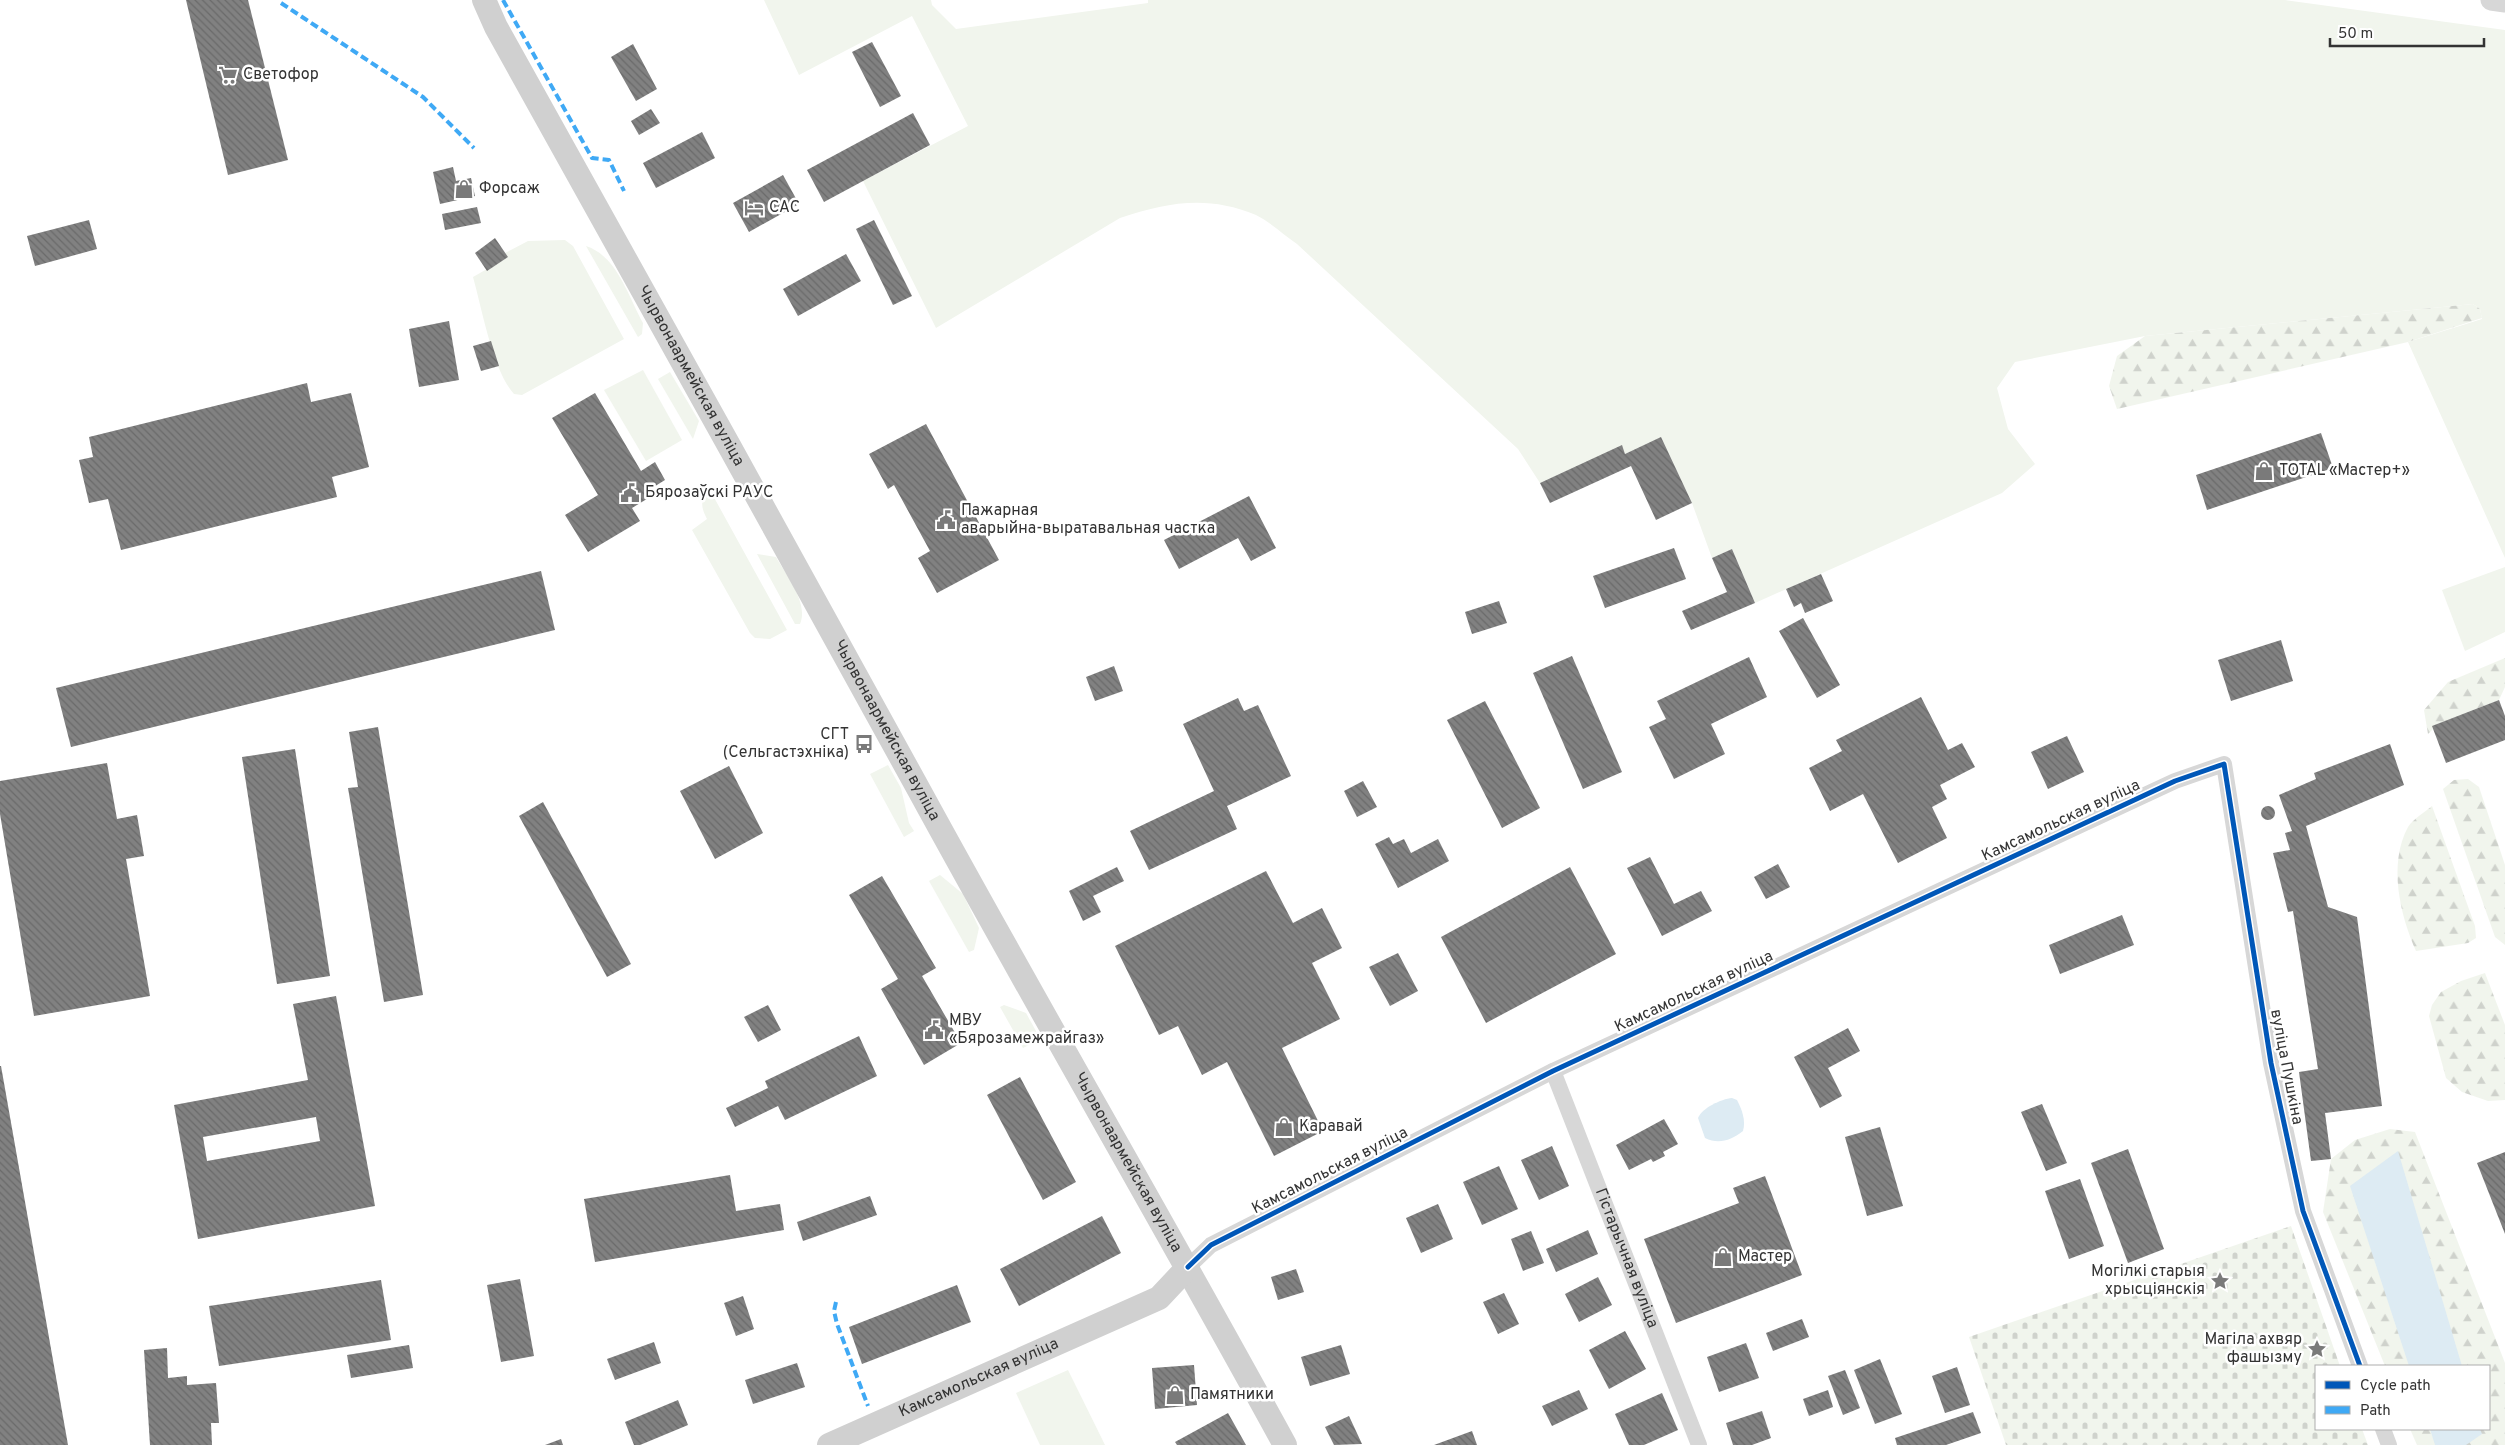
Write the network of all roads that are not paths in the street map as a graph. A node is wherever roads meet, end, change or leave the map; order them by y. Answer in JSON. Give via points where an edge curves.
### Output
{"nodes":[{"id":1,"x":2491,"y":0,"type":"edge"},
{"id":2,"x":2505,"y":2,"type":"edge"},
{"id":3,"x":483,"y":5,"type":"edge"},
{"id":4,"x":2224,"y":764,"type":"joint"},
{"id":5,"x":1553,"y":1071,"type":"junction"},
{"id":6,"x":1188,"y":1267,"type":"junction"},
{"id":7,"x":2360,"y":1365,"type":"edge"},
{"id":8,"x":2382,"y":1430,"type":"edge"},
{"id":9,"x":829,"y":1445,"type":"edge"},
{"id":10,"x":1285,"y":1445,"type":"edge"},
{"id":11,"x":1699,"y":1445,"type":"edge"},
{"id":12,"x":2388,"y":1445,"type":"edge"}],
"edges":[{"from":1,"to":2,"type":"street"},
{"from":3,"to":6,"type":"main road","name":"Чырвонаармейская вуліца","via":[[923,798]]},
{"from":4,"to":5,"type":"street","name":"Камсамольская вуліца","via":[[2175,781]]},
{"from":4,"to":7,"type":"street","name":"вуліца Пушкіна","via":[[2271,1064],[2303,1211]]},
{"from":5,"to":6,"type":"street","name":"Камсамольская вуліца","via":[[1211,1245]]},
{"from":5,"to":11,"type":"street","name":"Гістарычная вуліца"},
{"from":6,"to":9,"type":"main road","name":"Камсамольская вуліца","via":[[1159,1298]]},
{"from":6,"to":10,"type":"main road","name":"Чырвонаармейская вуліца"},
{"from":8,"to":12,"type":"street"}]}
